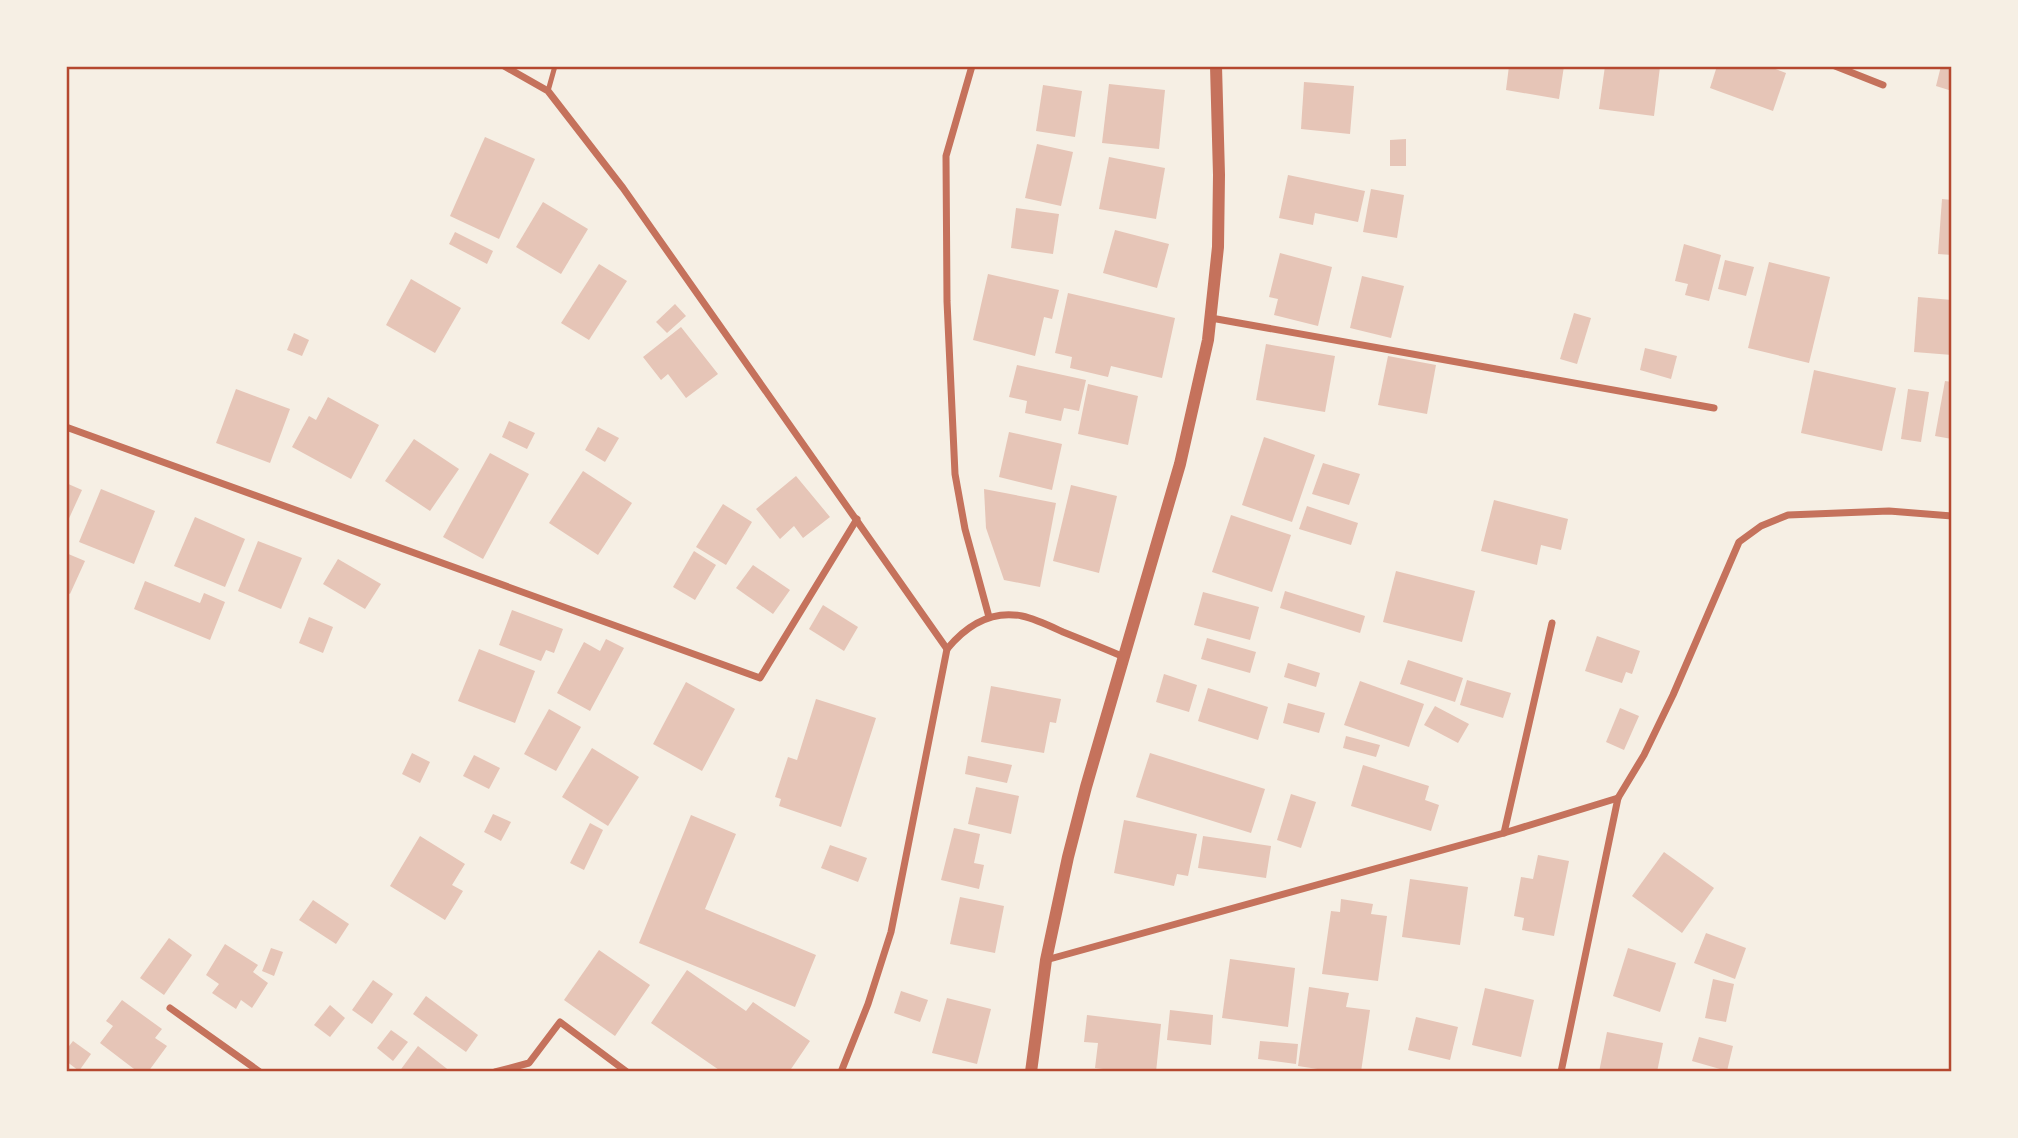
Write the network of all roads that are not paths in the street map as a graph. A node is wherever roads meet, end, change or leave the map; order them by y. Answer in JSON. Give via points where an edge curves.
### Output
{"nodes":[{"id":1,"x":504,"y":66,"type":"edge"},
{"id":2,"x":555,"y":66,"type":"edge"},
{"id":3,"x":972,"y":66,"type":"edge"},
{"id":4,"x":1216,"y":66,"type":"edge"},
{"id":5,"x":1835,"y":66,"type":"edge"},
{"id":6,"x":1883,"y":85,"type":"dead end"},
{"id":7,"x":548,"y":91,"type":"junction"},
{"id":8,"x":1211,"y":318,"type":"junction"},
{"id":9,"x":1714,"y":408,"type":"dead end"},
{"id":10,"x":66,"y":427,"type":"edge"},
{"id":11,"x":1951,"y":516,"type":"edge"},
{"id":12,"x":856,"y":519,"type":"junction"},
{"id":13,"x":989,"y":617,"type":"junction"},
{"id":14,"x":1552,"y":623,"type":"dead end"},
{"id":15,"x":947,"y":649,"type":"junction"},
{"id":16,"x":1124,"y":657,"type":"junction"},
{"id":17,"x":1618,"y":798,"type":"junction"},
{"id":18,"x":1504,"y":833,"type":"junction"},
{"id":19,"x":1046,"y":960,"type":"junction"},
{"id":20,"x":170,"y":1008,"type":"dead end"},
{"id":21,"x":260,"y":1072,"type":"edge"},
{"id":22,"x":495,"y":1072,"type":"edge"},
{"id":23,"x":627,"y":1072,"type":"edge"},
{"id":24,"x":841,"y":1072,"type":"edge"},
{"id":25,"x":1031,"y":1072,"type":"edge"},
{"id":26,"x":1561,"y":1072,"type":"edge"}],
"edges":[{"from":1,"to":7,"type":"street"},
{"from":2,"to":7,"type":"lane"},
{"from":3,"to":13,"type":"street","via":[[946,156],[947,301],[955,474]]},
{"from":4,"to":8,"type":"street","via":[[1218,247]]},
{"from":5,"to":6,"type":"street"},
{"from":7,"to":12,"type":"street","via":[[623,188]]},
{"from":8,"to":9,"type":"street"},
{"from":8,"to":16,"type":"street","via":[[1180,464]]},
{"from":10,"to":12,"type":"street","via":[[760,678]]},
{"from":11,"to":17,"type":"street","via":[[1889,511],[1788,515],[1739,542],[1667,707]]},
{"from":12,"to":15,"type":"street"},
{"from":13,"to":15,"type":"street","via":[[965,629]]},
{"from":13,"to":16,"type":"street","via":[[1023,616]]},
{"from":14,"to":18,"type":"street"},
{"from":15,"to":24,"type":"street","via":[[891,932]]},
{"from":16,"to":19,"type":"street","via":[[1086,787]]},
{"from":17,"to":18,"type":"street"},
{"from":17,"to":26,"type":"street"},
{"from":18,"to":19,"type":"street"},
{"from":19,"to":25,"type":"street"},
{"from":20,"to":21,"type":"street"},
{"from":22,"to":23,"type":"street","via":[[529,1063],[560,1022]]}]}
